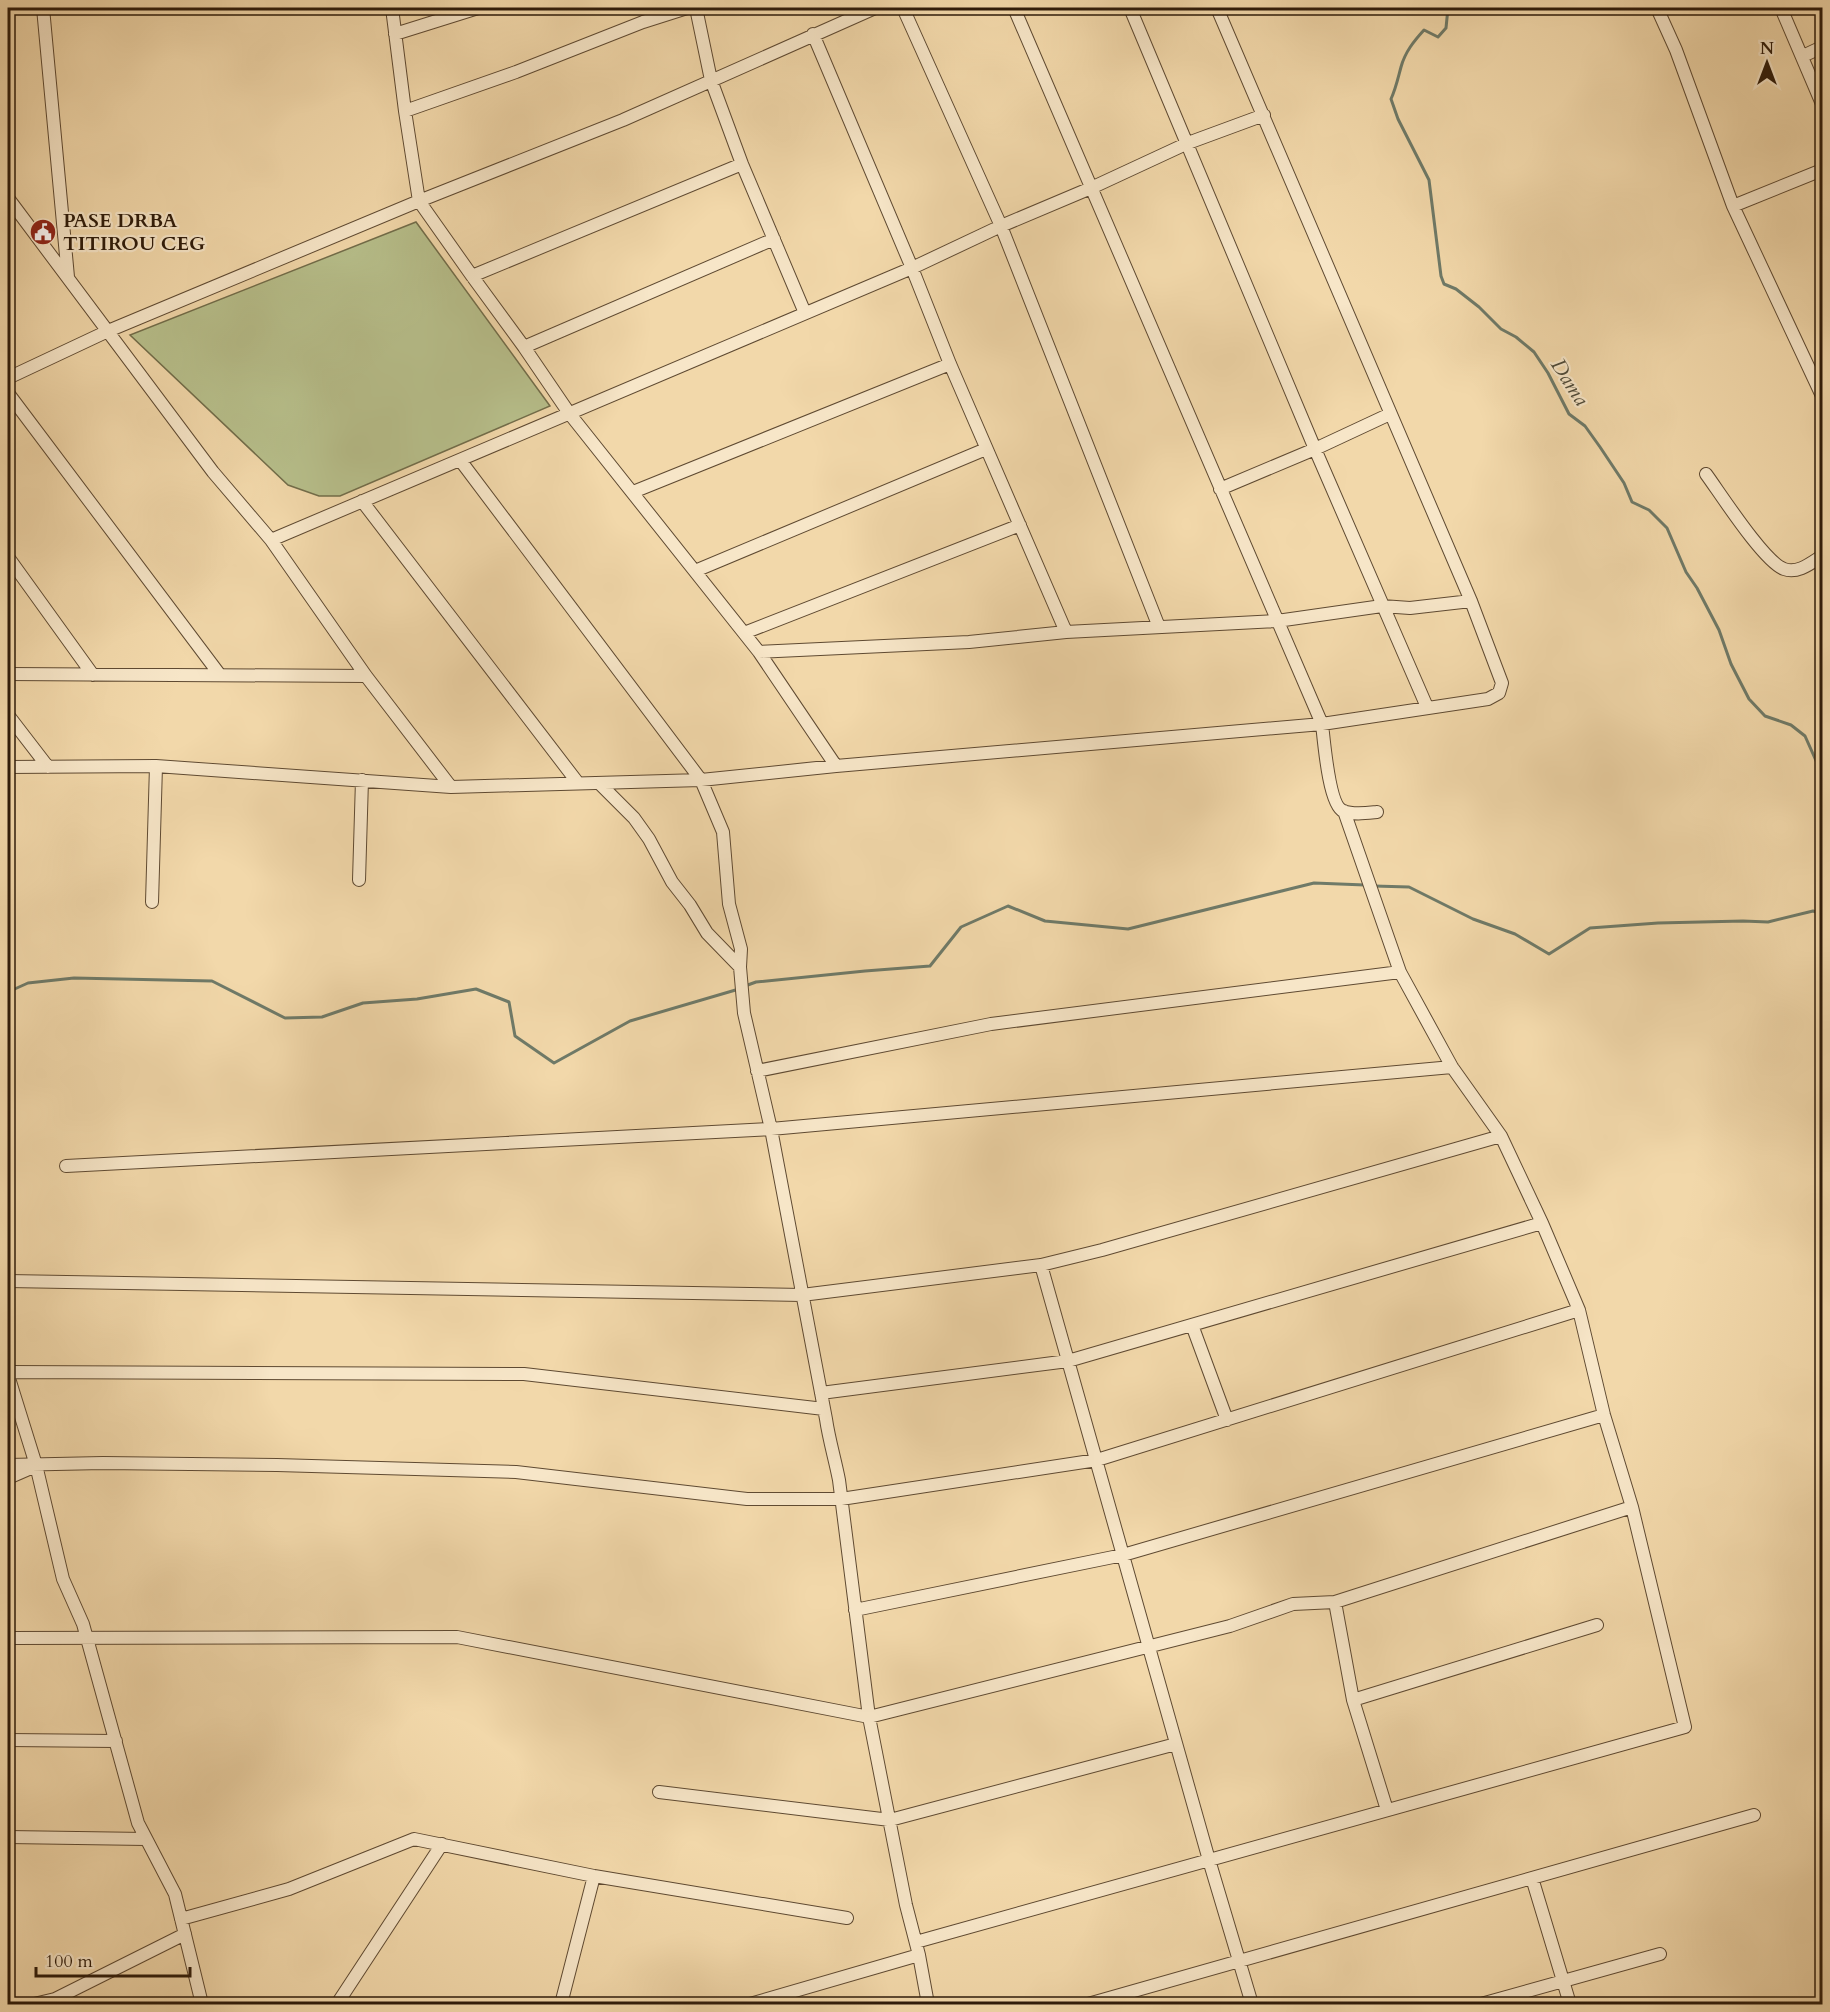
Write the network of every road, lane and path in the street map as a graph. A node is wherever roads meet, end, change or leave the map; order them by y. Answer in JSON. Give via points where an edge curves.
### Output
{"nodes":[{"id":1,"x":43,"y":8,"type":"edge"},
{"id":2,"x":392,"y":8,"type":"edge"},
{"id":3,"x":478,"y":8,"type":"edge"},
{"id":4,"x":687,"y":8,"type":"edge"},
{"id":5,"x":696,"y":8,"type":"edge"},
{"id":6,"x":875,"y":8,"type":"edge"},
{"id":7,"x":903,"y":8,"type":"edge"},
{"id":8,"x":1014,"y":8,"type":"edge"},
{"id":9,"x":1130,"y":8,"type":"edge"},
{"id":10,"x":1217,"y":8,"type":"edge"},
{"id":11,"x":1656,"y":8,"type":"edge"},
{"id":12,"x":1781,"y":8,"type":"edge"},
{"id":13,"x":395,"y":34,"type":"junction"},
{"id":14,"x":813,"y":34,"type":"junction"},
{"id":15,"x":1822,"y":47,"type":"edge"},
{"id":16,"x":1803,"y":56,"type":"junction"},
{"id":17,"x":711,"y":80,"type":"junction"},
{"id":18,"x":1822,"y":104,"type":"edge"},
{"id":19,"x":405,"y":111,"type":"junction"},
{"id":20,"x":1263,"y":115,"type":"junction"},
{"id":21,"x":1188,"y":143,"type":"junction"},
{"id":22,"x":742,"y":164,"type":"junction"},
{"id":23,"x":1822,"y":170,"type":"edge"},
{"id":24,"x":1091,"y":188,"type":"junction"},
{"id":25,"x":8,"y":198,"type":"edge"},
{"id":26,"x":419,"y":201,"type":"junction"},
{"id":27,"x":1733,"y":206,"type":"junction"},
{"id":28,"x":1001,"y":226,"type":"junction"},
{"id":29,"x":774,"y":239,"type":"junction"},
{"id":30,"x":912,"y":268,"type":"junction"},
{"id":31,"x":471,"y":276,"type":"junction"},
{"id":32,"x":68,"y":278,"type":"junction"},
{"id":33,"x":805,"y":313,"type":"junction"},
{"id":34,"x":108,"y":331,"type":"junction"},
{"id":35,"x":524,"y":347,"type":"junction"},
{"id":36,"x":950,"y":364,"type":"junction"},
{"id":37,"x":8,"y":378,"type":"edge"},
{"id":38,"x":8,"y":393,"type":"edge"},
{"id":39,"x":1822,"y":396,"type":"edge"},
{"id":40,"x":569,"y":413,"type":"junction"},
{"id":41,"x":1390,"y":414,"type":"junction"},
{"id":42,"x":986,"y":449,"type":"junction"},
{"id":43,"x":1315,"y":449,"type":"junction"},
{"id":44,"x":460,"y":459,"type":"junction"},
{"id":45,"x":1706,"y":474,"type":"dead end"},
{"id":46,"x":1220,"y":489,"type":"junction"},
{"id":47,"x":633,"y":492,"type":"junction"},
{"id":48,"x":362,"y":501,"type":"junction"},
{"id":49,"x":1020,"y":525,"type":"junction"},
{"id":50,"x":271,"y":540,"type":"junction"},
{"id":51,"x":1822,"y":556,"type":"edge"},
{"id":52,"x":8,"y":557,"type":"edge"},
{"id":53,"x":695,"y":571,"type":"junction"},
{"id":54,"x":1471,"y":601,"type":"junction"},
{"id":55,"x":1382,"y":606,"type":"junction"},
{"id":56,"x":1277,"y":621,"type":"junction"},
{"id":57,"x":1159,"y":627,"type":"junction"},
{"id":58,"x":1066,"y":632,"type":"junction"},
{"id":59,"x":744,"y":633,"type":"junction"},
{"id":60,"x":759,"y":652,"type":"junction"},
{"id":61,"x":8,"y":674,"type":"edge"},
{"id":62,"x":93,"y":675,"type":"junction"},
{"id":63,"x":220,"y":675,"type":"junction"},
{"id":64,"x":366,"y":675,"type":"junction"},
{"id":65,"x":1427,"y":707,"type":"junction"},
{"id":66,"x":8,"y":715,"type":"edge"},
{"id":67,"x":1322,"y":724,"type":"junction"},
{"id":68,"x":156,"y":766,"type":"junction"},
{"id":69,"x":836,"y":766,"type":"junction"},
{"id":70,"x":8,"y":767,"type":"edge"},
{"id":71,"x":48,"y":767,"type":"junction"},
{"id":72,"x":362,"y":780,"type":"junction"},
{"id":73,"x":701,"y":780,"type":"junction"},
{"id":74,"x":578,"y":783,"type":"junction"},
{"id":75,"x":599,"y":783,"type":"junction"},
{"id":76,"x":451,"y":787,"type":"junction"},
{"id":77,"x":1344,"y":812,"type":"junction"},
{"id":78,"x":1377,"y":812,"type":"dead end"},
{"id":79,"x":359,"y":880,"type":"dead end"},
{"id":80,"x":152,"y":902,"type":"dead end"},
{"id":81,"x":740,"y":968,"type":"junction"},
{"id":82,"x":1400,"y":972,"type":"junction"},
{"id":83,"x":1452,"y":1067,"type":"junction"},
{"id":84,"x":757,"y":1071,"type":"junction"},
{"id":85,"x":771,"y":1129,"type":"junction"},
{"id":86,"x":1501,"y":1136,"type":"junction"},
{"id":87,"x":66,"y":1166,"type":"dead end"},
{"id":88,"x":1542,"y":1223,"type":"junction"},
{"id":89,"x":1041,"y":1264,"type":"junction"},
{"id":90,"x":8,"y":1281,"type":"edge"},
{"id":91,"x":802,"y":1295,"type":"junction"},
{"id":92,"x":1579,"y":1310,"type":"junction"},
{"id":93,"x":1192,"y":1325,"type":"junction"},
{"id":94,"x":1068,"y":1361,"type":"junction"},
{"id":95,"x":8,"y":1373,"type":"edge"},
{"id":96,"x":821,"y":1394,"type":"junction"},
{"id":97,"x":824,"y":1409,"type":"junction"},
{"id":98,"x":1604,"y":1415,"type":"junction"},
{"id":99,"x":1227,"y":1420,"type":"junction"},
{"id":100,"x":1096,"y":1460,"type":"junction"},
{"id":101,"x":8,"y":1465,"type":"edge"},
{"id":102,"x":36,"y":1465,"type":"junction"},
{"id":103,"x":8,"y":1478,"type":"edge"},
{"id":104,"x":841,"y":1499,"type":"junction"},
{"id":105,"x":1632,"y":1507,"type":"junction"},
{"id":106,"x":1123,"y":1555,"type":"junction"},
{"id":107,"x":1335,"y":1602,"type":"junction"},
{"id":108,"x":855,"y":1610,"type":"junction"},
{"id":109,"x":1597,"y":1625,"type":"dead end"},
{"id":110,"x":87,"y":1637,"type":"junction"},
{"id":111,"x":8,"y":1638,"type":"edge"},
{"id":112,"x":1149,"y":1647,"type":"junction"},
{"id":113,"x":1353,"y":1700,"type":"junction"},
{"id":114,"x":869,"y":1717,"type":"junction"},
{"id":115,"x":8,"y":1740,"type":"edge"},
{"id":116,"x":116,"y":1742,"type":"junction"},
{"id":117,"x":1176,"y":1744,"type":"junction"},
{"id":118,"x":659,"y":1792,"type":"dead end"},
{"id":119,"x":1387,"y":1810,"type":"junction"},
{"id":120,"x":1754,"y":1815,"type":"dead end"},
{"id":121,"x":890,"y":1820,"type":"junction"},
{"id":122,"x":8,"y":1837,"type":"edge"},
{"id":123,"x":147,"y":1839,"type":"junction"},
{"id":124,"x":442,"y":1844,"type":"junction"},
{"id":125,"x":1209,"y":1860,"type":"junction"},
{"id":126,"x":594,"y":1876,"type":"junction"},
{"id":127,"x":1532,"y":1878,"type":"junction"},
{"id":128,"x":847,"y":1918,"type":"dead end"},
{"id":129,"x":181,"y":1919,"type":"junction"},
{"id":130,"x":185,"y":1934,"type":"junction"},
{"id":131,"x":916,"y":1942,"type":"junction"},
{"id":132,"x":1660,"y":1954,"type":"dead end"},
{"id":133,"x":919,"y":1955,"type":"junction"},
{"id":134,"x":1239,"y":1961,"type":"junction"},
{"id":135,"x":1563,"y":1981,"type":"junction"},
{"id":136,"x":34,"y":2004,"type":"edge"},
{"id":137,"x":202,"y":2004,"type":"edge"},
{"id":138,"x":337,"y":2004,"type":"edge"},
{"id":139,"x":561,"y":2004,"type":"edge"},
{"id":140,"x":750,"y":2004,"type":"edge"},
{"id":141,"x":928,"y":2004,"type":"edge"},
{"id":142,"x":1088,"y":2004,"type":"edge"},
{"id":143,"x":1252,"y":2004,"type":"edge"},
{"id":144,"x":1481,"y":2004,"type":"edge"},
{"id":145,"x":1570,"y":2004,"type":"edge"}],
"edges":[{"from":1,"to":32,"type":"street"},
{"from":2,"to":13,"type":"street"},
{"from":3,"to":13,"type":"street"},
{"from":4,"to":19,"type":"street"},
{"from":5,"to":17,"type":"street"},
{"from":6,"to":14,"type":"street"},
{"from":7,"to":28,"type":"street"},
{"from":8,"to":24,"type":"street"},
{"from":9,"to":21,"type":"street"},
{"from":10,"to":20,"type":"street"},
{"from":11,"to":27,"type":"street","via":[[1676,50]]},
{"from":12,"to":16,"type":"street"},
{"from":13,"to":19,"type":"street"},
{"from":14,"to":17,"type":"street"},
{"from":14,"to":30,"type":"street"},
{"from":15,"to":16,"type":"street"},
{"from":16,"to":18,"type":"street"},
{"from":17,"to":22,"type":"street"},
{"from":17,"to":26,"type":"street","via":[[623,120]]},
{"from":19,"to":26,"type":"street"},
{"from":20,"to":21,"type":"street"},
{"from":20,"to":41,"type":"street"},
{"from":21,"to":24,"type":"street"},
{"from":21,"to":43,"type":"street"},
{"from":22,"to":29,"type":"street"},
{"from":22,"to":31,"type":"street"},
{"from":23,"to":27,"type":"street"},
{"from":24,"to":28,"type":"street"},
{"from":24,"to":46,"type":"street"},
{"from":25,"to":32,"type":"street"},
{"from":26,"to":31,"type":"street"},
{"from":26,"to":34,"type":"street"},
{"from":27,"to":39,"type":"street"},
{"from":28,"to":30,"type":"street"},
{"from":28,"to":57,"type":"street"},
{"from":29,"to":33,"type":"street"},
{"from":29,"to":35,"type":"street"},
{"from":30,"to":33,"type":"street"},
{"from":30,"to":36,"type":"street"},
{"from":31,"to":35,"type":"street"},
{"from":32,"to":34,"type":"street"},
{"from":33,"to":40,"type":"street"},
{"from":34,"to":37,"type":"street"},
{"from":34,"to":50,"type":"street","via":[[213,472]]},
{"from":35,"to":40,"type":"street"},
{"from":36,"to":42,"type":"street"},
{"from":36,"to":47,"type":"street"},
{"from":38,"to":63,"type":"street"},
{"from":40,"to":44,"type":"street"},
{"from":40,"to":47,"type":"street"},
{"from":41,"to":43,"type":"street"},
{"from":41,"to":54,"type":"street"},
{"from":42,"to":49,"type":"street"},
{"from":42,"to":53,"type":"street"},
{"from":43,"to":46,"type":"street"},
{"from":43,"to":55,"type":"street"},
{"from":44,"to":48,"type":"street"},
{"from":44,"to":73,"type":"street"},
{"from":45,"to":51,"type":"street","via":[[1764,553],[1782,568],[1804,567]]},
{"from":46,"to":56,"type":"street"},
{"from":47,"to":53,"type":"street"},
{"from":48,"to":50,"type":"street"},
{"from":48,"to":74,"type":"street"},
{"from":49,"to":58,"type":"street"},
{"from":49,"to":59,"type":"street"},
{"from":50,"to":64,"type":"street"},
{"from":52,"to":62,"type":"street"},
{"from":53,"to":59,"type":"street"},
{"from":54,"to":55,"type":"street","via":[[1410,608]]},
{"from":54,"to":65,"type":"street","via":[[1502,683],[1499,693],[1488,699]]},
{"from":55,"to":56,"type":"street"},
{"from":55,"to":65,"type":"street"},
{"from":56,"to":57,"type":"street"},
{"from":56,"to":67,"type":"street"},
{"from":57,"to":58,"type":"street"},
{"from":58,"to":60,"type":"street","via":[[969,642]]},
{"from":59,"to":60,"type":"street"},
{"from":60,"to":69,"type":"street"},
{"from":61,"to":62,"type":"street"},
{"from":62,"to":63,"type":"street"},
{"from":63,"to":64,"type":"street"},
{"from":64,"to":76,"type":"street"},
{"from":65,"to":67,"type":"street"},
{"from":66,"to":71,"type":"street"},
{"from":67,"to":69,"type":"street"},
{"from":67,"to":77,"type":"street","via":[[1332,794]]},
{"from":68,"to":71,"type":"street"},
{"from":68,"to":72,"type":"street"},
{"from":68,"to":80,"type":"street"},
{"from":69,"to":73,"type":"street"},
{"from":70,"to":71,"type":"street"},
{"from":72,"to":76,"type":"street"},
{"from":72,"to":79,"type":"street"},
{"from":73,"to":75,"type":"street"},
{"from":73,"to":81,"type":"street","via":[[723,832],[729,904],[741,949]]},
{"from":74,"to":75,"type":"street"},
{"from":74,"to":76,"type":"street"},
{"from":75,"to":81,"type":"street","via":[[634,818],[707,933]]},
{"from":77,"to":78,"type":"street"},
{"from":77,"to":82,"type":"street"},
{"from":81,"to":84,"type":"street","via":[[744,1013]]},
{"from":82,"to":83,"type":"street"},
{"from":82,"to":84,"type":"street","via":[[991,1024]]},
{"from":83,"to":85,"type":"street"},
{"from":83,"to":86,"type":"street"},
{"from":84,"to":85,"type":"street"},
{"from":85,"to":87,"type":"street"},
{"from":85,"to":91,"type":"street"},
{"from":86,"to":88,"type":"street"},
{"from":86,"to":89,"type":"street"},
{"from":88,"to":92,"type":"street"},
{"from":88,"to":93,"type":"street"},
{"from":89,"to":91,"type":"street"},
{"from":89,"to":94,"type":"street"},
{"from":90,"to":91,"type":"street"},
{"from":91,"to":96,"type":"street"},
{"from":92,"to":98,"type":"street"},
{"from":92,"to":99,"type":"street"},
{"from":93,"to":94,"type":"street"},
{"from":93,"to":99,"type":"street"},
{"from":94,"to":96,"type":"street"},
{"from":94,"to":100,"type":"street"},
{"from":95,"to":97,"type":"street","via":[[524,1374]]},
{"from":95,"to":102,"type":"street"},
{"from":96,"to":97,"type":"street"},
{"from":97,"to":104,"type":"street"},
{"from":98,"to":105,"type":"street"},
{"from":98,"to":106,"type":"street"},
{"from":99,"to":100,"type":"street"},
{"from":100,"to":104,"type":"street"},
{"from":100,"to":106,"type":"street"},
{"from":101,"to":102,"type":"street"},
{"from":102,"to":103,"type":"street"},
{"from":102,"to":104,"type":"street","via":[[278,1465],[516,1472],[747,1499]]},
{"from":102,"to":110,"type":"street","via":[[63,1579]]},
{"from":104,"to":108,"type":"street"},
{"from":105,"to":107,"type":"street"},
{"from":105,"to":119,"type":"street","via":[[1685,1727]]},
{"from":106,"to":108,"type":"street"},
{"from":106,"to":112,"type":"street"},
{"from":107,"to":112,"type":"street","via":[[1293,1604],[1230,1626]]},
{"from":107,"to":113,"type":"street"},
{"from":108,"to":114,"type":"street"},
{"from":109,"to":113,"type":"street"},
{"from":110,"to":111,"type":"street"},
{"from":110,"to":114,"type":"street","via":[[457,1637]]},
{"from":110,"to":116,"type":"street"},
{"from":112,"to":114,"type":"street"},
{"from":112,"to":117,"type":"street"},
{"from":113,"to":119,"type":"street"},
{"from":114,"to":121,"type":"street"},
{"from":115,"to":116,"type":"street"},
{"from":116,"to":123,"type":"street","via":[[138,1823]]},
{"from":117,"to":121,"type":"street"},
{"from":117,"to":125,"type":"street"},
{"from":118,"to":121,"type":"street"},
{"from":119,"to":125,"type":"street"},
{"from":120,"to":127,"type":"street"},
{"from":121,"to":131,"type":"street"},
{"from":122,"to":123,"type":"street"},
{"from":123,"to":129,"type":"street","via":[[175,1894]]},
{"from":124,"to":126,"type":"street"},
{"from":124,"to":129,"type":"street","via":[[414,1839],[289,1889]]},
{"from":124,"to":138,"type":"street"},
{"from":125,"to":131,"type":"street"},
{"from":125,"to":134,"type":"street"},
{"from":126,"to":128,"type":"street"},
{"from":126,"to":139,"type":"street"},
{"from":127,"to":134,"type":"street"},
{"from":127,"to":135,"type":"street"},
{"from":129,"to":130,"type":"street"},
{"from":130,"to":136,"type":"street","via":[[55,1998]]},
{"from":130,"to":137,"type":"street"},
{"from":131,"to":133,"type":"street"},
{"from":132,"to":135,"type":"street"},
{"from":133,"to":140,"type":"street"},
{"from":133,"to":141,"type":"street"},
{"from":134,"to":142,"type":"street"},
{"from":134,"to":143,"type":"street"},
{"from":135,"to":144,"type":"street"},
{"from":135,"to":145,"type":"street"}]}
